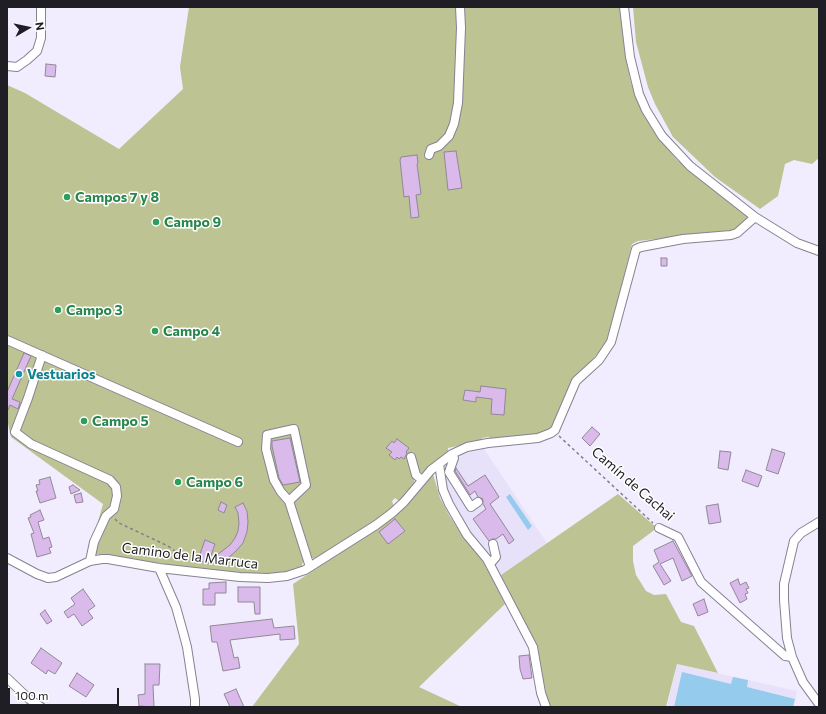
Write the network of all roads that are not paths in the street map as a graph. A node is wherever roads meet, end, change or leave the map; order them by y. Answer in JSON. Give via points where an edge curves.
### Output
{"nodes":[{"id":1,"x":41,"y":7,"type":"edge"},
{"id":2,"x":460,"y":7,"type":"edge"},
{"id":3,"x":624,"y":7,"type":"edge"},
{"id":4,"x":7,"y":66,"type":"edge"},
{"id":5,"x":429,"y":155,"type":"dead end"},
{"id":6,"x":755,"y":217,"type":"junction"},
{"id":7,"x":819,"y":251,"type":"edge"},
{"id":8,"x":7,"y":340,"type":"edge"},
{"id":9,"x":42,"y":355,"type":"junction"},
{"id":10,"x":238,"y":442,"type":"dead end"},
{"id":11,"x":452,"y":454,"type":"junction"},
{"id":12,"x":411,"y":457,"type":"dead end"},
{"id":13,"x":438,"y":464,"type":"junction"},
{"id":14,"x":422,"y":480,"type":"junction"},
{"id":15,"x":289,"y":501,"type":"junction"},
{"id":16,"x":478,"y":502,"type":"dead end"},
{"id":17,"x":819,"y":522,"type":"edge"},
{"id":18,"x":659,"y":528,"type":"road end"},
{"id":19,"x":493,"y":544,"type":"dead end"},
{"id":20,"x":7,"y":558,"type":"edge"},
{"id":21,"x":90,"y":562,"type":"junction"},
{"id":22,"x":490,"y":564,"type":"junction"},
{"id":23,"x":310,"y":567,"type":"junction"},
{"id":24,"x":159,"y":568,"type":"junction"},
{"id":25,"x":792,"y":657,"type":"junction"},
{"id":26,"x":7,"y":678,"type":"edge"},
{"id":27,"x":819,"y":704,"type":"edge"},
{"id":28,"x":41,"y":707,"type":"edge"},
{"id":29,"x":195,"y":707,"type":"edge"},
{"id":30,"x":546,"y":707,"type":"edge"}],
"edges":[{"from":1,"to":4,"type":"street","via":[[41,38],[37,51],[17,67]]},
{"from":2,"to":5,"type":"street","via":[[458,103],[454,124],[449,136],[439,146],[430,149]]},
{"from":3,"to":6,"type":"street","via":[[630,57],[639,94],[655,125],[671,147],[690,166]]},
{"from":6,"to":7,"type":"street","via":[[798,244]]},
{"from":6,"to":11,"type":"street","name":"Camino de la Marruca","via":[[731,235],[683,239],[636,249],[611,342],[599,360],[576,381],[554,430],[538,438],[488,443],[467,447]]},
{"from":8,"to":9,"type":"street"},
{"from":9,"to":10,"type":"street"},
{"from":9,"to":21,"type":"street","via":[[15,432],[32,444],[110,480],[116,487],[114,509],[106,516],[94,542]]},
{"from":11,"to":13,"type":"street","name":"Camino de la Marruca"},
{"from":11,"to":16,"type":"street","via":[[454,458],[449,472],[471,507]]},
{"from":12,"to":14,"type":"street","via":[[416,475]]},
{"from":13,"to":14,"type":"street","name":"Camino de la Marruca"},
{"from":13,"to":22,"type":"street","via":[[443,490],[449,504],[467,535]]},
{"from":14,"to":23,"type":"street","name":"Camino de la Marruca","via":[[404,502],[382,521]]},
{"from":15,"to":15,"type":"street","via":[[306,485],[294,429],[267,435],[266,449],[274,480]]},
{"from":15,"to":23,"type":"street"},
{"from":17,"to":25,"type":"street","via":[[801,533],[794,541],[784,584],[787,638]]},
{"from":18,"to":25,"type":"street","name":"Camín de Cachai","via":[[678,537],[701,582],[785,656]]},
{"from":19,"to":22,"type":"street","via":[[496,557]]},
{"from":20,"to":21,"type":"street","name":"Camino de la Marruca","via":[[48,578]]},
{"from":21,"to":24,"type":"street","name":"Camino de la Marruca","via":[[108,559]]},
{"from":22,"to":30,"type":"street","via":[[533,647]]},
{"from":23,"to":24,"type":"street","name":"Camino de la Marruca","via":[[287,576],[268,578]]},
{"from":24,"to":29,"type":"street","via":[[176,606],[187,647]]},
{"from":25,"to":27,"type":"street","via":[[803,682]]},
{"from":26,"to":28,"type":"street"}]}
